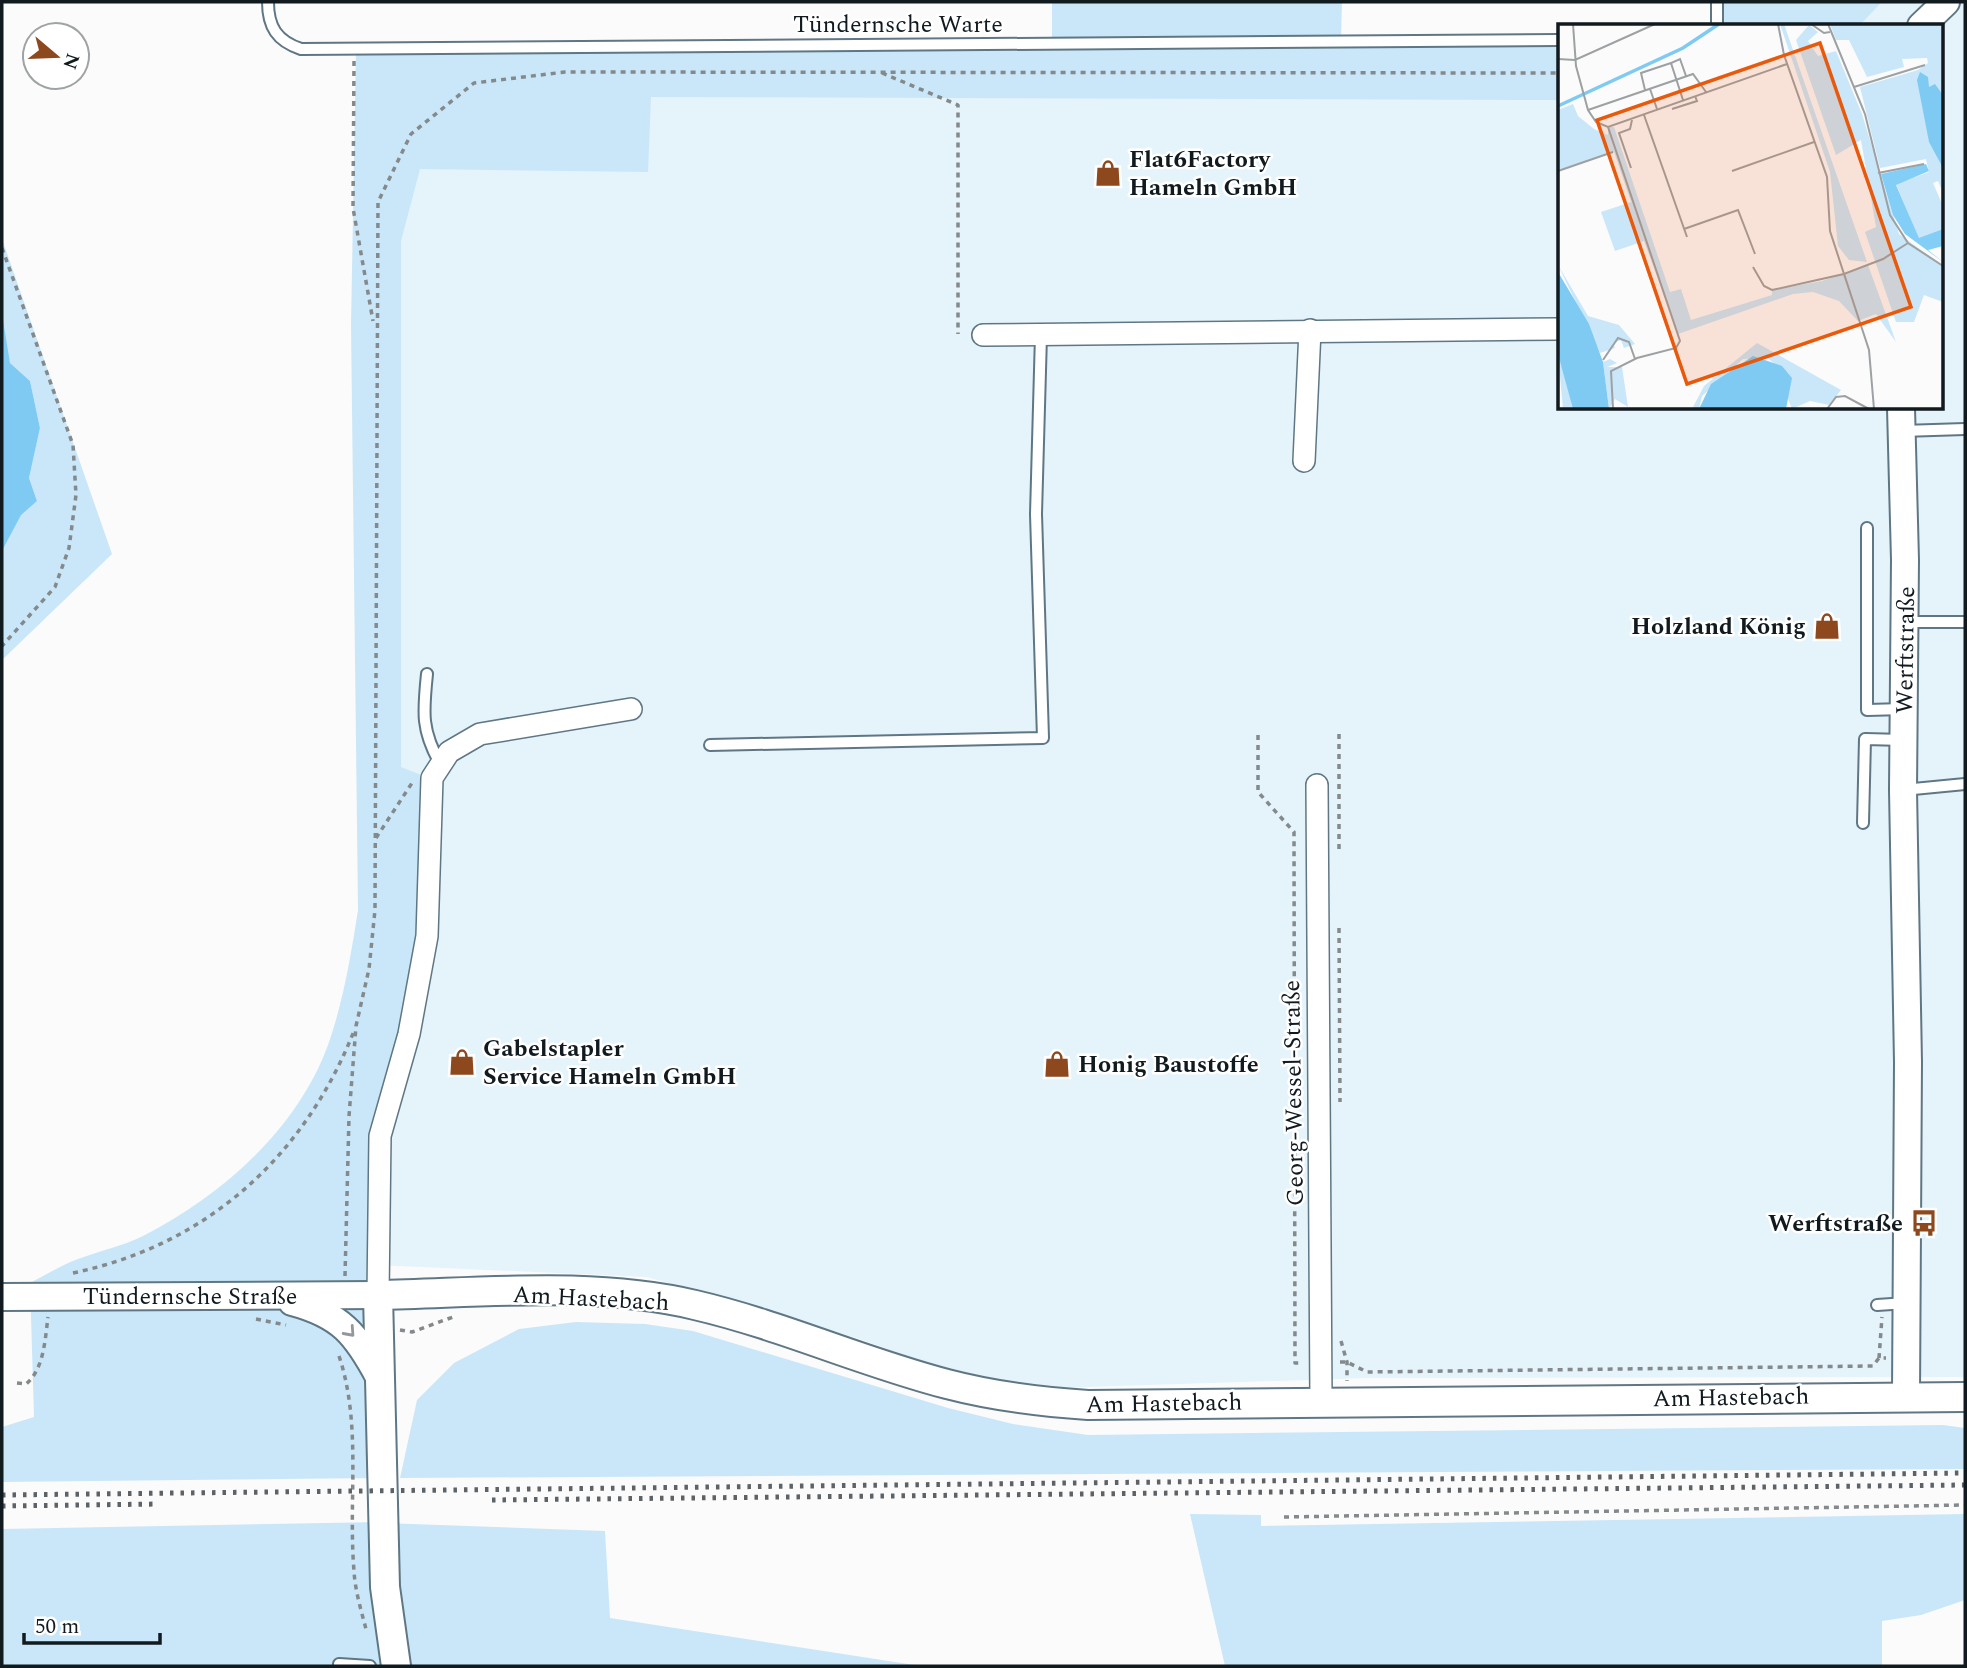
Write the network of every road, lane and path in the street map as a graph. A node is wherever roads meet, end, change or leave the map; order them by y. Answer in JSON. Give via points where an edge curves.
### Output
{"nodes":[{"id":1,"x":268,"y":2,"type":"edge"},
{"id":2,"x":1717,"y":2,"type":"edge"},
{"id":3,"x":1946,"y":2,"type":"edge"},
{"id":4,"x":1717,"y":24,"type":"edge"},
{"id":5,"x":1923,"y":24,"type":"edge"},
{"id":6,"x":1558,"y":40,"type":"edge"},
{"id":7,"x":354,"y":49,"type":"junction"},
{"id":8,"x":880,"y":72,"type":"junction"},
{"id":9,"x":1558,"y":74,"type":"edge"},
{"id":10,"x":2,"y":248,"type":"edge"},
{"id":11,"x":375,"y":330,"type":"junction"},
{"id":12,"x":1310,"y":330,"type":"junction"},
{"id":13,"x":1558,"y":330,"type":"edge"},
{"id":14,"x":958,"y":334,"type":"dead end"},
{"id":15,"x":983,"y":335,"type":"dead end"},
{"id":16,"x":1041,"y":335,"type":"junction"},
{"id":17,"x":1901,"y":419,"type":"edge"},
{"id":18,"x":1965,"y":429,"type":"edge"},
{"id":19,"x":1304,"y":461,"type":"dead end"},
{"id":20,"x":1867,"y":528,"type":"dead end"},
{"id":21,"x":1905,"y":622,"type":"junction"},
{"id":22,"x":1965,"y":622,"type":"edge"},
{"id":23,"x":2,"y":646,"type":"edge"},
{"id":24,"x":427,"y":674,"type":"dead end"},
{"id":25,"x":631,"y":709,"type":"dead end"},
{"id":26,"x":1904,"y":709,"type":"junction"},
{"id":27,"x":1258,"y":735,"type":"dead end"},
{"id":28,"x":1904,"y":740,"type":"junction"},
{"id":29,"x":710,"y":745,"type":"dead end"},
{"id":30,"x":441,"y":765,"type":"junction"},
{"id":31,"x":422,"y":780,"type":"dead end"},
{"id":32,"x":1965,"y":784,"type":"edge"},
{"id":33,"x":1317,"y":785,"type":"dead end"},
{"id":34,"x":1903,"y":790,"type":"junction"},
{"id":35,"x":1863,"y":823,"type":"dead end"},
{"id":36,"x":375,"y":840,"type":"junction"},
{"id":37,"x":356,"y":1026,"type":"junction"},
{"id":38,"x":66,"y":1275,"type":"dead end"},
{"id":39,"x":266,"y":1295,"type":"junction"},
{"id":40,"x":345,"y":1295,"type":"junction"},
{"id":41,"x":378,"y":1295,"type":"junction"},
{"id":42,"x":2,"y":1297,"type":"edge"},
{"id":43,"x":28,"y":1297,"type":"junction"},
{"id":44,"x":1907,"y":1303,"type":"junction"},
{"id":45,"x":1877,"y":1305,"type":"dead end"},
{"id":46,"x":463,"y":1315,"type":"dead end"},
{"id":47,"x":247,"y":1318,"type":"dead end"},
{"id":48,"x":48,"y":1319,"type":"junction"},
{"id":49,"x":59,"y":1319,"type":"dead end"},
{"id":50,"x":298,"y":1327,"type":"dead end"},
{"id":51,"x":380,"y":1328,"type":"junction"},
{"id":52,"x":335,"y":1344,"type":"dead end"},
{"id":53,"x":1906,"y":1359,"type":"junction"},
{"id":54,"x":1321,"y":1363,"type":"junction"},
{"id":55,"x":379,"y":1377,"type":"junction"},
{"id":56,"x":17,"y":1383,"type":"dead end"},
{"id":57,"x":1906,"y":1396,"type":"junction"},
{"id":58,"x":1965,"y":1397,"type":"edge"},
{"id":59,"x":1321,"y":1401,"type":"junction"},
{"id":60,"x":1965,"y":1505,"type":"edge"},
{"id":61,"x":1284,"y":1517,"type":"dead end"},
{"id":62,"x":368,"y":1636,"type":"dead end"},
{"id":63,"x":338,"y":1664,"type":"dead end"},
{"id":64,"x":370,"y":1666,"type":"edge"},
{"id":65,"x":396,"y":1666,"type":"edge"}],
"edges":[{"from":1,"to":7,"type":"lane","name":"Tündernsche Warte","via":[[273,31],[285,43],[301,49]]},
{"from":2,"to":4,"type":"lane"},
{"from":3,"to":5,"type":"street"},
{"from":6,"to":7,"type":"lane","name":"Tündernsche Warte"},
{"from":7,"to":11,"type":"path","via":[[353,208]]},
{"from":8,"to":9,"type":"path","name":"Tündernsche Warte"},
{"from":8,"to":11,"type":"path","name":"Tündernsche Warte","via":[[565,72],[474,83],[411,134],[378,202]]},
{"from":8,"to":14,"type":"path","via":[[958,105]]},
{"from":10,"to":23,"type":"path","via":[[73,445],[76,495],[69,548],[55,587]]},
{"from":11,"to":36,"type":"path"},
{"from":12,"to":13,"type":"street"},
{"from":12,"to":16,"type":"street"},
{"from":12,"to":19,"type":"street"},
{"from":15,"to":16,"type":"street"},
{"from":16,"to":29,"type":"lane","via":[[1036,514],[1043,738]]},
{"from":17,"to":18,"type":"lane"},
{"from":17,"to":21,"type":"street","name":"Werftstraße"},
{"from":20,"to":26,"type":"lane","via":[[1867,710]]},
{"from":21,"to":22,"type":"lane"},
{"from":21,"to":26,"type":"street","name":"Werftstraße"},
{"from":24,"to":30,"type":"lane","via":[[423,716],[428,743]]},
{"from":25,"to":30,"type":"street","via":[[480,734],[449,751]]},
{"from":26,"to":28,"type":"street","name":"Werftstraße"},
{"from":27,"to":54,"type":"path","via":[[1258,792],[1294,832],[1296,1363]]},
{"from":28,"to":34,"type":"street","name":"Werftstraße"},
{"from":28,"to":35,"type":"lane","via":[[1866,739]]},
{"from":30,"to":41,"type":"street","via":[[432,778],[428,936],[410,1034],[380,1136]]},
{"from":31,"to":36,"type":"path","via":[[413,781]]},
{"from":32,"to":34,"type":"lane"},
{"from":33,"to":54,"type":"street","name":"Georg-Wessel-Straße"},
{"from":34,"to":44,"type":"street","name":"Werftstraße"},
{"from":36,"to":37,"type":"path","via":[[369,969]]},
{"from":37,"to":38,"type":"path","via":[[321,1102],[269,1169],[238,1196],[166,1243]]},
{"from":37,"to":40,"type":"path"},
{"from":39,"to":40,"type":"street","name":"Tündernsche Straße"},
{"from":39,"to":43,"type":"street","name":"Tündernsche Straße"},
{"from":39,"to":55,"type":"street","one_way":true,"via":[[311,1307],[342,1323],[361,1343]]},
{"from":40,"to":41,"type":"street","name":"Tündernsche Straße"},
{"from":41,"to":51,"type":"main road"},
{"from":41,"to":59,"type":"main road","name":"Am Hastebach","via":[[563,1292],[629,1295],[694,1305],[947,1384],[1059,1403]]},
{"from":42,"to":43,"type":"street","name":"Tündernsche Straße"},
{"from":43,"to":48,"type":"path","via":[[28,1320]]},
{"from":44,"to":45,"type":"lane"},
{"from":44,"to":53,"type":"street","name":"Werftstraße"},
{"from":46,"to":51,"type":"path","via":[[412,1332]]},
{"from":47,"to":50,"type":"path"},
{"from":48,"to":49,"type":"path"},
{"from":48,"to":56,"type":"path","via":[[35,1377],[26,1384]]},
{"from":51,"to":55,"type":"main road"},
{"from":52,"to":62,"type":"path","via":[[349,1391],[354,1574]]},
{"from":53,"to":54,"type":"path","via":[[1879,1358],[1873,1366],[1367,1372],[1348,1362]]},
{"from":53,"to":57,"type":"street","name":"Werftstraße"},
{"from":54,"to":59,"type":"street","name":"Georg-Wessel-Straße"},
{"from":55,"to":65,"type":"main road","via":[[385,1587]]},
{"from":57,"to":58,"type":"main road","name":"Am Hastebach"},
{"from":57,"to":59,"type":"main road","name":"Am Hastebach"},
{"from":60,"to":61,"type":"path"},
{"from":63,"to":64,"type":"lane"}]}
